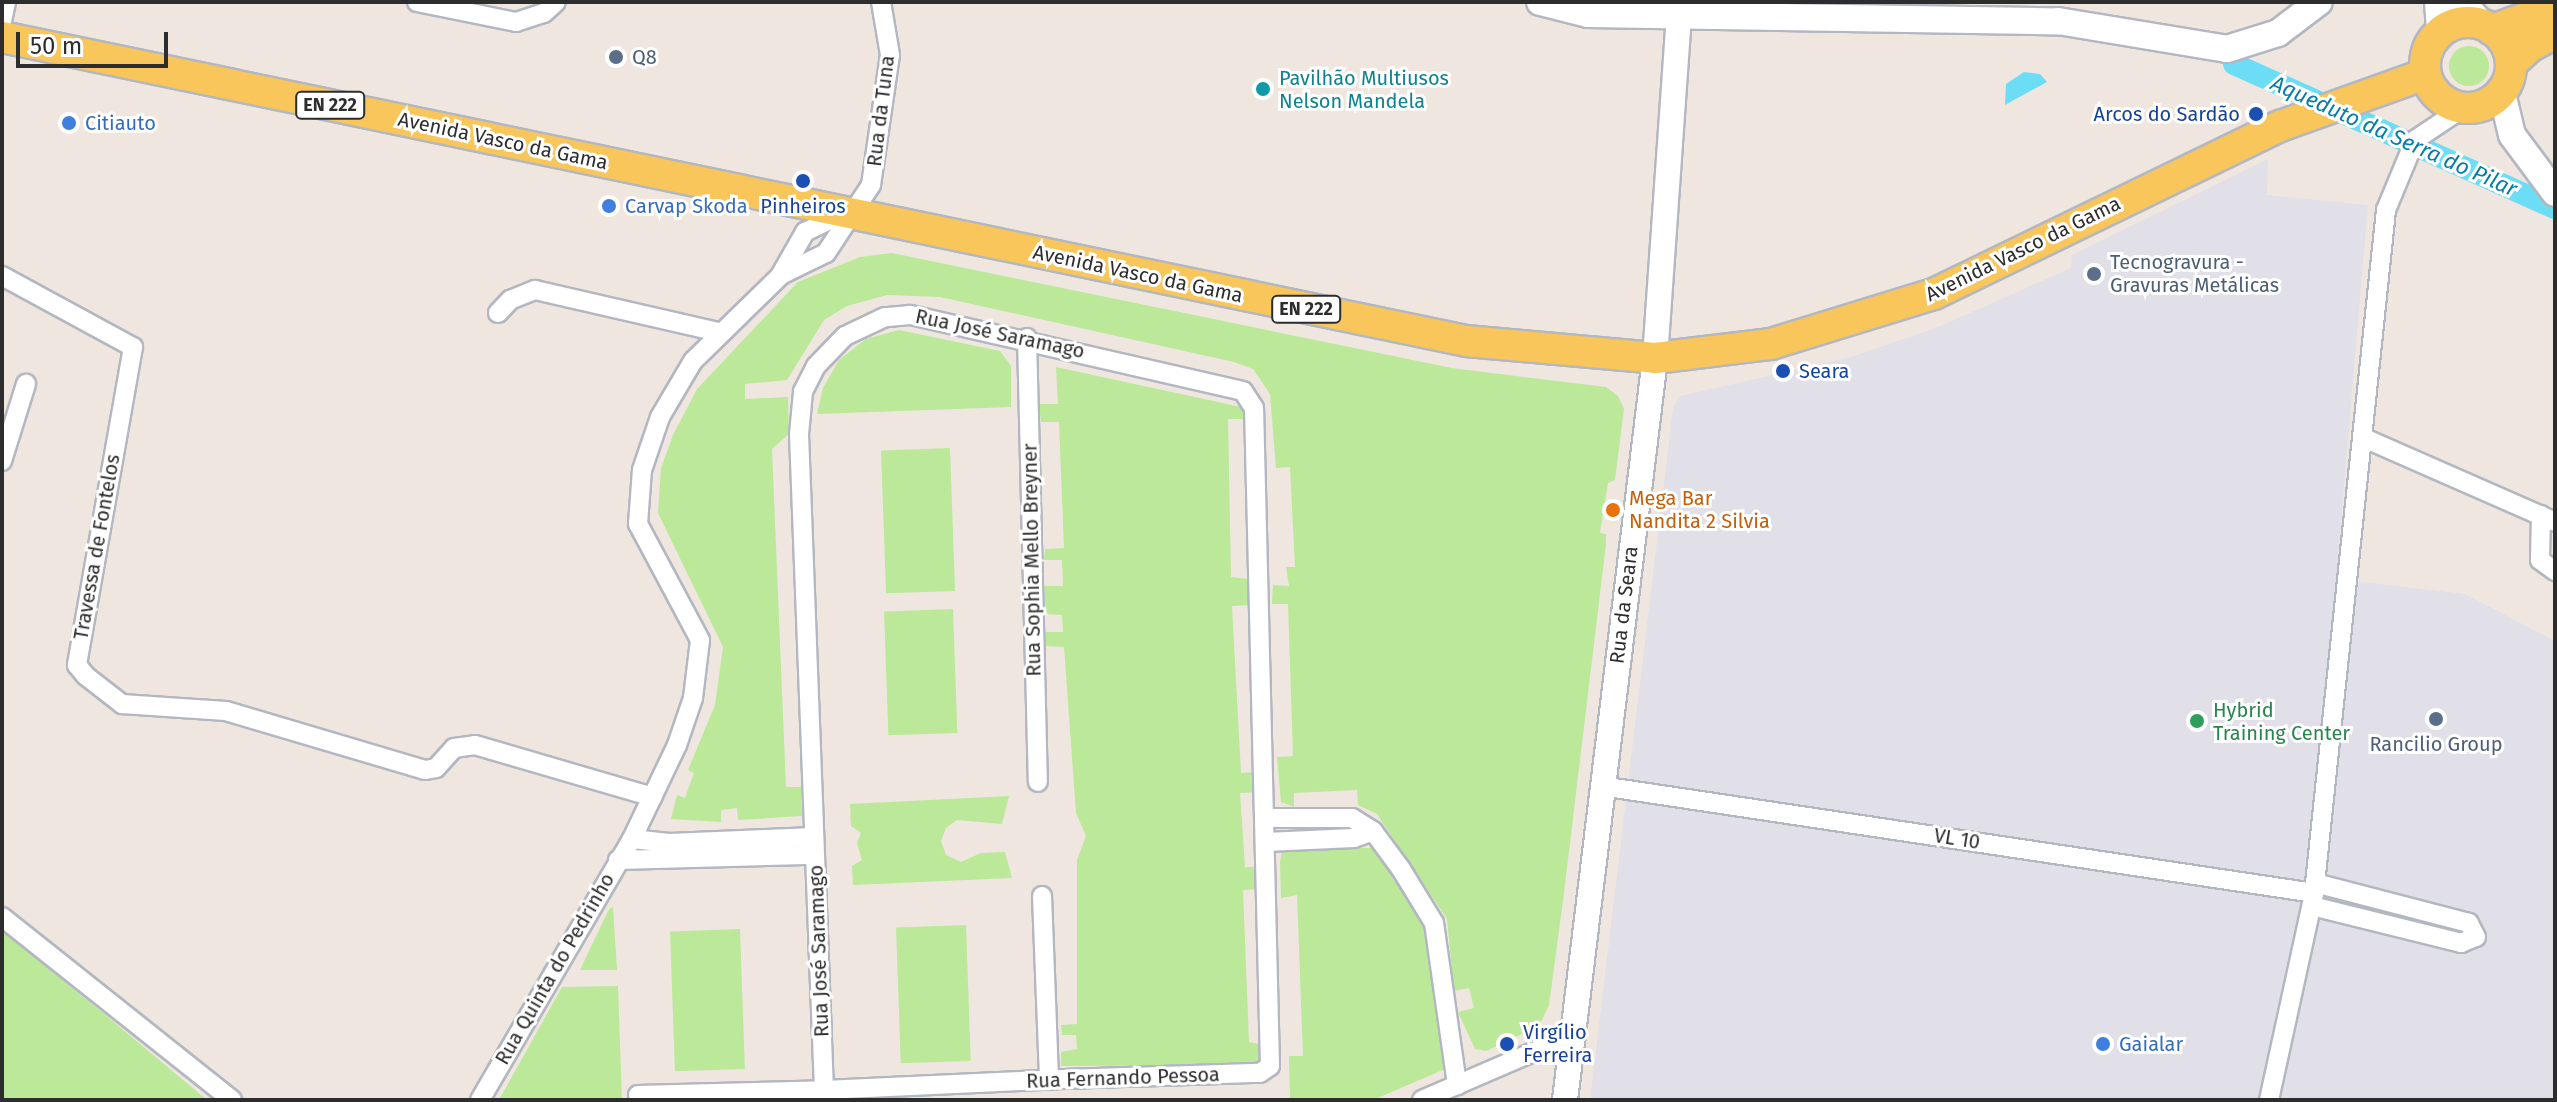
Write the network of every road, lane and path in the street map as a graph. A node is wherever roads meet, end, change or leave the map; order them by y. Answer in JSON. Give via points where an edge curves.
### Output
{"nodes":[{"id":1,"x":6,"y":2,"type":"edge"},
{"id":2,"x":417,"y":2,"type":"edge"},
{"id":3,"x":556,"y":2,"type":"edge"},
{"id":4,"x":881,"y":2,"type":"edge"},
{"id":5,"x":2319,"y":2,"type":"edge"},
{"id":6,"x":2438,"y":2,"type":"edge"},
{"id":7,"x":2462,"y":2,"type":"edge"},
{"id":8,"x":1546,"y":4,"type":"edge"},
{"id":9,"x":2555,"y":7,"type":"edge"},
{"id":10,"x":1995,"y":10,"type":"edge"},
{"id":11,"x":1679,"y":13,"type":"junction"},
{"id":12,"x":2,"y":21,"type":"edge"},
{"id":13,"x":2488,"y":27,"type":"junction"},
{"id":14,"x":2440,"y":32,"type":"junction"},
{"id":15,"x":2555,"y":33,"type":"edge"},
{"id":16,"x":2,"y":37,"type":"edge"},
{"id":17,"x":2511,"y":64,"type":"junction"},
{"id":18,"x":2425,"y":74,"type":"junction"},
{"id":19,"x":2502,"y":93,"type":"junction"},
{"id":20,"x":2463,"y":108,"type":"junction"},
{"id":21,"x":2555,"y":193,"type":"edge"},
{"id":22,"x":850,"y":213,"type":"junction"},
{"id":23,"x":2,"y":276,"type":"edge"},
{"id":24,"x":780,"y":276,"type":"junction"},
{"id":25,"x":498,"y":313,"type":"dead end"},
{"id":26,"x":718,"y":332,"type":"junction"},
{"id":27,"x":1027,"y":338,"type":"junction"},
{"id":28,"x":1655,"y":358,"type":"junction"},
{"id":29,"x":26,"y":384,"type":"dead end"},
{"id":30,"x":2364,"y":438,"type":"junction"},
{"id":31,"x":2,"y":461,"type":"edge"},
{"id":32,"x":2548,"y":518,"type":"edge"},
{"id":33,"x":2555,"y":571,"type":"edge"},
{"id":34,"x":1038,"y":782,"type":"dead end"},
{"id":35,"x":1601,"y":786,"type":"junction"},
{"id":36,"x":653,"y":797,"type":"junction"},
{"id":37,"x":1266,"y":818,"type":"junction"},
{"id":38,"x":1373,"y":831,"type":"junction"},
{"id":39,"x":632,"y":839,"type":"junction"},
{"id":40,"x":1266,"y":842,"type":"junction"},
{"id":41,"x":815,"y":846,"type":"junction"},
{"id":42,"x":618,"y":860,"type":"junction"},
{"id":43,"x":2314,"y":894,"type":"junction"},
{"id":44,"x":1042,"y":896,"type":"dead end"},
{"id":45,"x":2,"y":917,"type":"edge"},
{"id":46,"x":1573,"y":1035,"type":"junction"},
{"id":47,"x":1270,"y":1066,"type":"joint"},
{"id":48,"x":1049,"y":1080,"type":"junction"},
{"id":49,"x":1457,"y":1085,"type":"junction"},
{"id":50,"x":824,"y":1090,"type":"junction"},
{"id":51,"x":638,"y":1095,"type":"dead end"},
{"id":52,"x":232,"y":1100,"type":"edge"},
{"id":53,"x":480,"y":1100,"type":"edge"},
{"id":54,"x":1422,"y":1100,"type":"edge"},
{"id":55,"x":1565,"y":1100,"type":"edge"},
{"id":56,"x":2269,"y":1100,"type":"edge"}],
"edges":[{"from":1,"to":12,"type":"street"},
{"from":2,"to":3,"type":"street","via":[[516,22],[544,13]]},
{"from":4,"to":22,"type":"street","name":"Rua da Tuna","via":[[890,55],[879,144],[871,185]]},
{"from":5,"to":10,"type":"main road","via":[[2278,33],[2227,49]]},
{"from":6,"to":14,"type":"main road"},
{"from":7,"to":13,"type":"main road"},
{"from":8,"to":11,"type":"main road","via":[[1588,14]]},
{"from":9,"to":13,"type":"main road"},
{"from":10,"to":11,"type":"main road"},
{"from":11,"to":28,"type":"street","name":"Rua da Seara"},
{"from":13,"to":14,"type":"main road","via":[[2460,23]]},
{"from":13,"to":17,"type":"main road","via":[[2506,44]]},
{"from":14,"to":18,"type":"main road","via":[[2426,56]]},
{"from":15,"to":17,"type":"main road"},
{"from":16,"to":22,"type":"main road","name":"Avenida Vasco da Gama","number":"EN 222"},
{"from":17,"to":19,"type":"main road"},
{"from":18,"to":20,"type":"main road","via":[[2439,97]]},
{"from":18,"to":28,"type":"main road","name":"Avenida Vasco da Gama","number":"EN 222","via":[[2280,126],[1934,294],[1771,344]]},
{"from":19,"to":20,"type":"main road","via":[[2491,102]]},
{"from":19,"to":21,"type":"main road","via":[[2512,135]]},
{"from":20,"to":30,"type":"street","via":[[2415,140],[2386,210]]},
{"from":22,"to":24,"type":"street","name":"Rua da Tuna","via":[[826,253]]},
{"from":22,"to":24,"type":"street","via":[[813,224]]},
{"from":22,"to":28,"type":"main road","name":"Avenida Vasco da Gama","number":"EN 222","via":[[1466,341]]},
{"from":23,"to":36,"type":"street","name":"Travessa de Fontelos","via":[[133,347],[77,665],[86,676],[122,704],[226,711],[425,770],[436,768],[454,748],[475,745]]},
{"from":24,"to":26,"type":"street","name":"Rua Quinta do Pedrinho"},
{"from":25,"to":26,"type":"street","via":[[510,300],[535,290]]},
{"from":26,"to":36,"type":"street","name":"Rua Quinta do Pedrinho","via":[[682,377],[660,417],[638,498],[645,544],[700,640],[693,698]]},
{"from":27,"to":34,"type":"street","name":"Rua Sophia Mello Breyner"},
{"from":27,"to":37,"type":"street","name":"Rua José Saramago","via":[[1232,384],[1250,399]]},
{"from":27,"to":41,"type":"street","name":"Rua José Saramago","via":[[925,317],[885,317],[845,336],[824,355],[803,392],[799,434]]},
{"from":28,"to":35,"type":"street","name":"Rua da Seara"},
{"from":29,"to":31,"type":"street"},
{"from":30,"to":32,"type":"street"},
{"from":30,"to":43,"type":"street"},
{"from":32,"to":33,"type":"street","via":[[2540,560]]},
{"from":35,"to":43,"type":"street","name":"VL 10"},
{"from":35,"to":46,"type":"street","name":"Rua da Seara"},
{"from":36,"to":39,"type":"street","name":"Rua Quinta do Pedrinho"},
{"from":37,"to":38,"type":"street","via":[[1352,818]]},
{"from":37,"to":40,"type":"street","name":"Rua José Saramago"},
{"from":38,"to":40,"type":"street","via":[[1354,838]]},
{"from":38,"to":49,"type":"street","via":[[1434,923]]},
{"from":39,"to":41,"type":"street"},
{"from":39,"to":42,"type":"street","name":"Rua Quinta do Pedrinho"},
{"from":40,"to":47,"type":"street","name":"Rua José Saramago"},
{"from":41,"to":42,"type":"street"},
{"from":41,"to":50,"type":"street","name":"Rua José Saramago"},
{"from":42,"to":53,"type":"street","name":"Rua Quinta do Pedrinho"},
{"from":43,"to":43,"type":"street","via":[[2461,943],[2476,937],[2469,923]]},
{"from":43,"to":56,"type":"street"},
{"from":44,"to":48,"type":"street"},
{"from":45,"to":52,"type":"street"},
{"from":46,"to":49,"type":"street"},
{"from":46,"to":55,"type":"street","name":"Rua da Seara"},
{"from":47,"to":48,"type":"street","name":"Rua Fernando Pessoa","via":[[1260,1073]]},
{"from":48,"to":50,"type":"street","name":"Rua Fernando Pessoa"},
{"from":49,"to":54,"type":"street"},
{"from":50,"to":51,"type":"street","name":"Rua Fernando Pessoa"}]}
